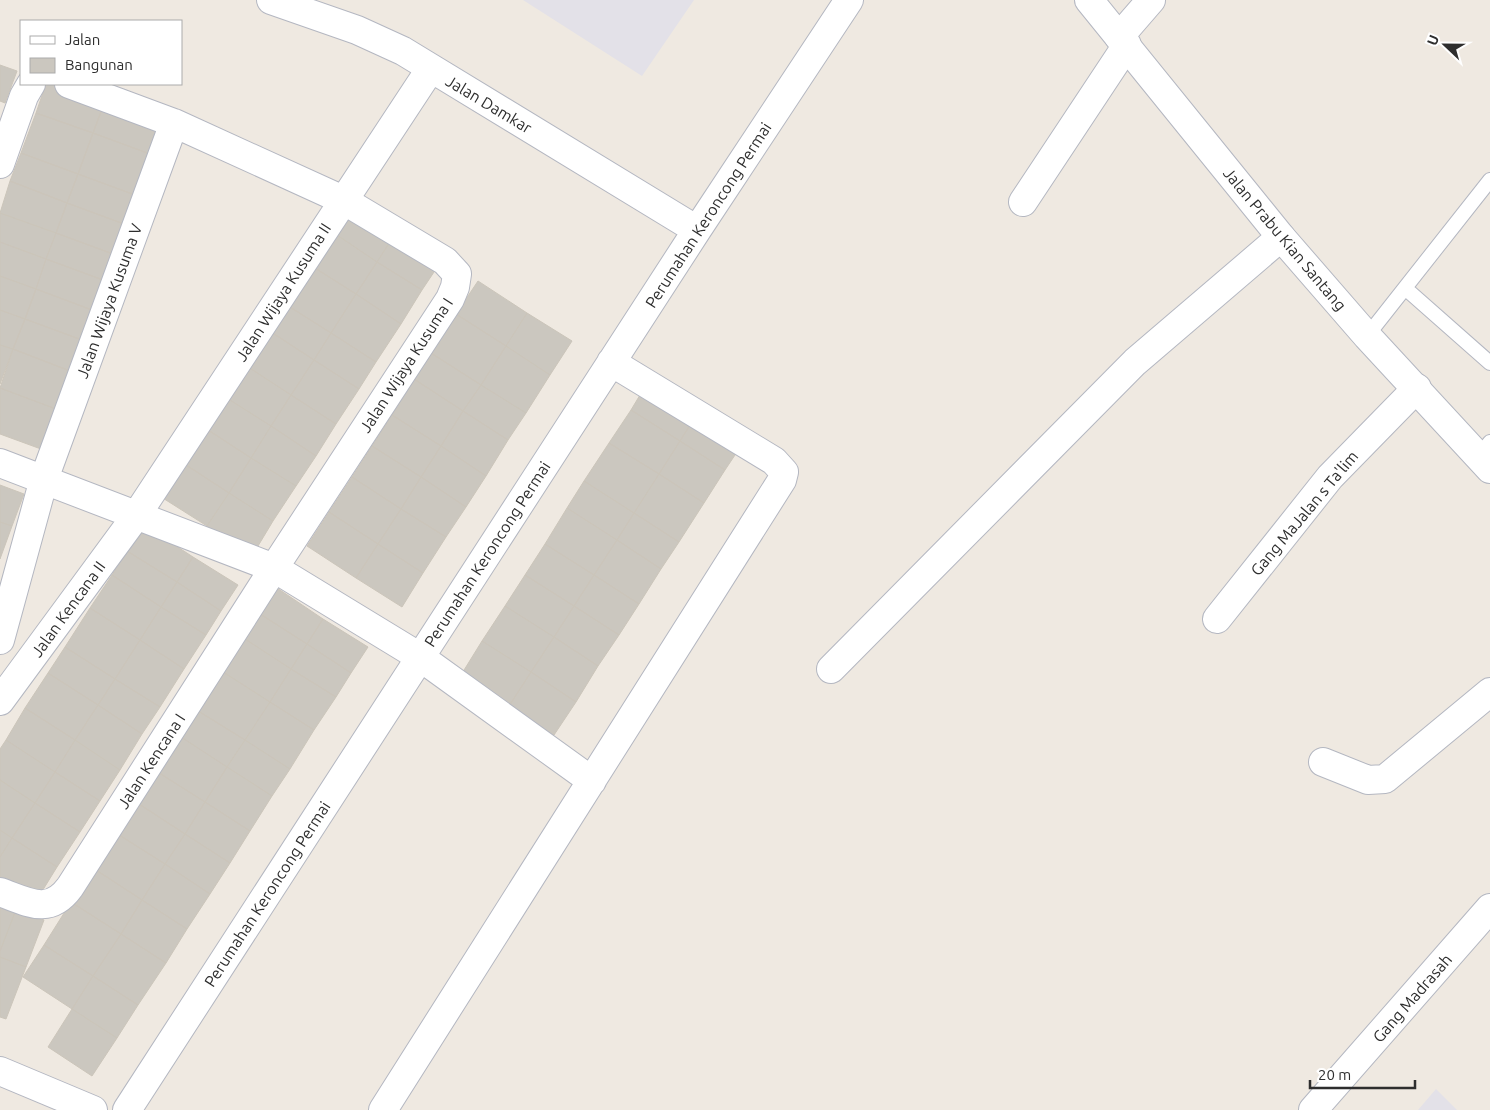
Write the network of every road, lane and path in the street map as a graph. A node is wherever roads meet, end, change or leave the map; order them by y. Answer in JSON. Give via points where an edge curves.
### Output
{"nodes":[{"id":1,"x":271,"y":0,"type":"edge"},
{"id":2,"x":849,"y":0,"type":"edge"},
{"id":3,"x":1090,"y":0,"type":"edge"},
{"id":4,"x":1151,"y":0,"type":"edge"},
{"id":5,"x":1123,"y":41,"type":"junction"},
{"id":6,"x":431,"y":68,"type":"junction"},
{"id":7,"x":30,"y":85,"type":"edge"},
{"id":8,"x":72,"y":85,"type":"edge"},
{"id":9,"x":174,"y":123,"type":"junction"},
{"id":10,"x":0,"y":164,"type":"edge"},
{"id":11,"x":1490,"y":180,"type":"edge"},
{"id":12,"x":343,"y":200,"type":"junction"},
{"id":13,"x":1023,"y":202,"type":"dead end"},
{"id":14,"x":697,"y":230,"type":"junction"},
{"id":15,"x":1281,"y":237,"type":"junction"},
{"id":16,"x":1405,"y":288,"type":"junction"},
{"id":17,"x":1367,"y":336,"type":"junction"},
{"id":18,"x":611,"y":362,"type":"junction"},
{"id":19,"x":1490,"y":363,"type":"edge"},
{"id":20,"x":1417,"y":388,"type":"junction"},
{"id":21,"x":1486,"y":456,"type":"edge"},
{"id":22,"x":0,"y":463,"type":"edge"},
{"id":23,"x":44,"y":479,"type":"junction"},
{"id":24,"x":136,"y":516,"type":"junction"},
{"id":25,"x":274,"y":568,"type":"junction"},
{"id":26,"x":1216,"y":620,"type":"dead end"},
{"id":27,"x":0,"y":640,"type":"edge"},
{"id":28,"x":420,"y":657,"type":"junction"},
{"id":29,"x":830,"y":668,"type":"dead end"},
{"id":30,"x":1490,"y":692,"type":"edge"},
{"id":31,"x":0,"y":702,"type":"edge"},
{"id":32,"x":1323,"y":762,"type":"dead end"},
{"id":33,"x":592,"y":781,"type":"junction"},
{"id":34,"x":0,"y":892,"type":"edge"},
{"id":35,"x":1490,"y":908,"type":"edge"},
{"id":36,"x":0,"y":1071,"type":"edge"},
{"id":37,"x":93,"y":1110,"type":"edge"},
{"id":38,"x":128,"y":1110,"type":"edge"},
{"id":39,"x":383,"y":1110,"type":"edge"},
{"id":40,"x":1314,"y":1110,"type":"edge"}],
"edges":[{"from":1,"to":6,"type":"street","name":"Jalan Damkar","via":[[357,30]]},
{"from":2,"to":14,"type":"street","name":"Perumahan Keroncong Permai"},
{"from":3,"to":5,"type":"street","name":"Jalan Prabu Kian Santang"},
{"from":4,"to":5,"type":"street"},
{"from":5,"to":13,"type":"street"},
{"from":5,"to":15,"type":"street","name":"Jalan Prabu Kian Santang"},
{"from":6,"to":12,"type":"street","name":"Jalan Wijaya Kusuma II"},
{"from":6,"to":14,"type":"street","name":"Jalan Damkar"},
{"from":7,"to":10,"type":"street"},
{"from":8,"to":9,"type":"street","name":"Jalan Wijaya Kusuma I"},
{"from":9,"to":12,"type":"street","name":"Jalan Wijaya Kusuma I"},
{"from":9,"to":23,"type":"street","name":"Jalan Wijaya Kusuma V"},
{"from":11,"to":16,"type":"lane"},
{"from":12,"to":24,"type":"street","name":"Jalan Wijaya Kusuma II"},
{"from":12,"to":25,"type":"street","name":"Jalan Wijaya Kusuma I","via":[[451,267],[457,274],[455,287]]},
{"from":14,"to":18,"type":"street","name":"Perumahan Keroncong Permai"},
{"from":15,"to":17,"type":"street","name":"Jalan Prabu Kian Santang"},
{"from":15,"to":29,"type":"street","via":[[1135,362]]},
{"from":16,"to":17,"type":"lane"},
{"from":16,"to":19,"type":"lane"},
{"from":17,"to":20,"type":"street","name":"Jalan Prabu Kian Santang"},
{"from":18,"to":28,"type":"street","name":"Perumahan Keroncong Permai"},
{"from":18,"to":33,"type":"street","via":[[774,461],[784,472],[779,486]]},
{"from":20,"to":21,"type":"street","name":"Jalan Prabu Kian Santang"},
{"from":20,"to":26,"type":"street","name":"Gang MaJalan s Ta'lim","via":[[1330,477]]},
{"from":22,"to":23,"type":"street"},
{"from":23,"to":24,"type":"street"},
{"from":23,"to":27,"type":"street","name":"Jalan Wijaya Kusuma V"},
{"from":24,"to":25,"type":"street"},
{"from":24,"to":31,"type":"street","name":"Jalan Kencana II"},
{"from":25,"to":28,"type":"street"},
{"from":25,"to":34,"type":"street","name":"Jalan Kencana I","via":[[62,898],[42,905]]},
{"from":28,"to":33,"type":"street"},
{"from":28,"to":38,"type":"street","name":"Perumahan Keroncong Permai"},
{"from":30,"to":32,"type":"street","via":[[1385,779],[1368,780]]},
{"from":33,"to":39,"type":"street"},
{"from":35,"to":40,"type":"street","name":"Gang Madrasah"},
{"from":36,"to":37,"type":"street"}]}
